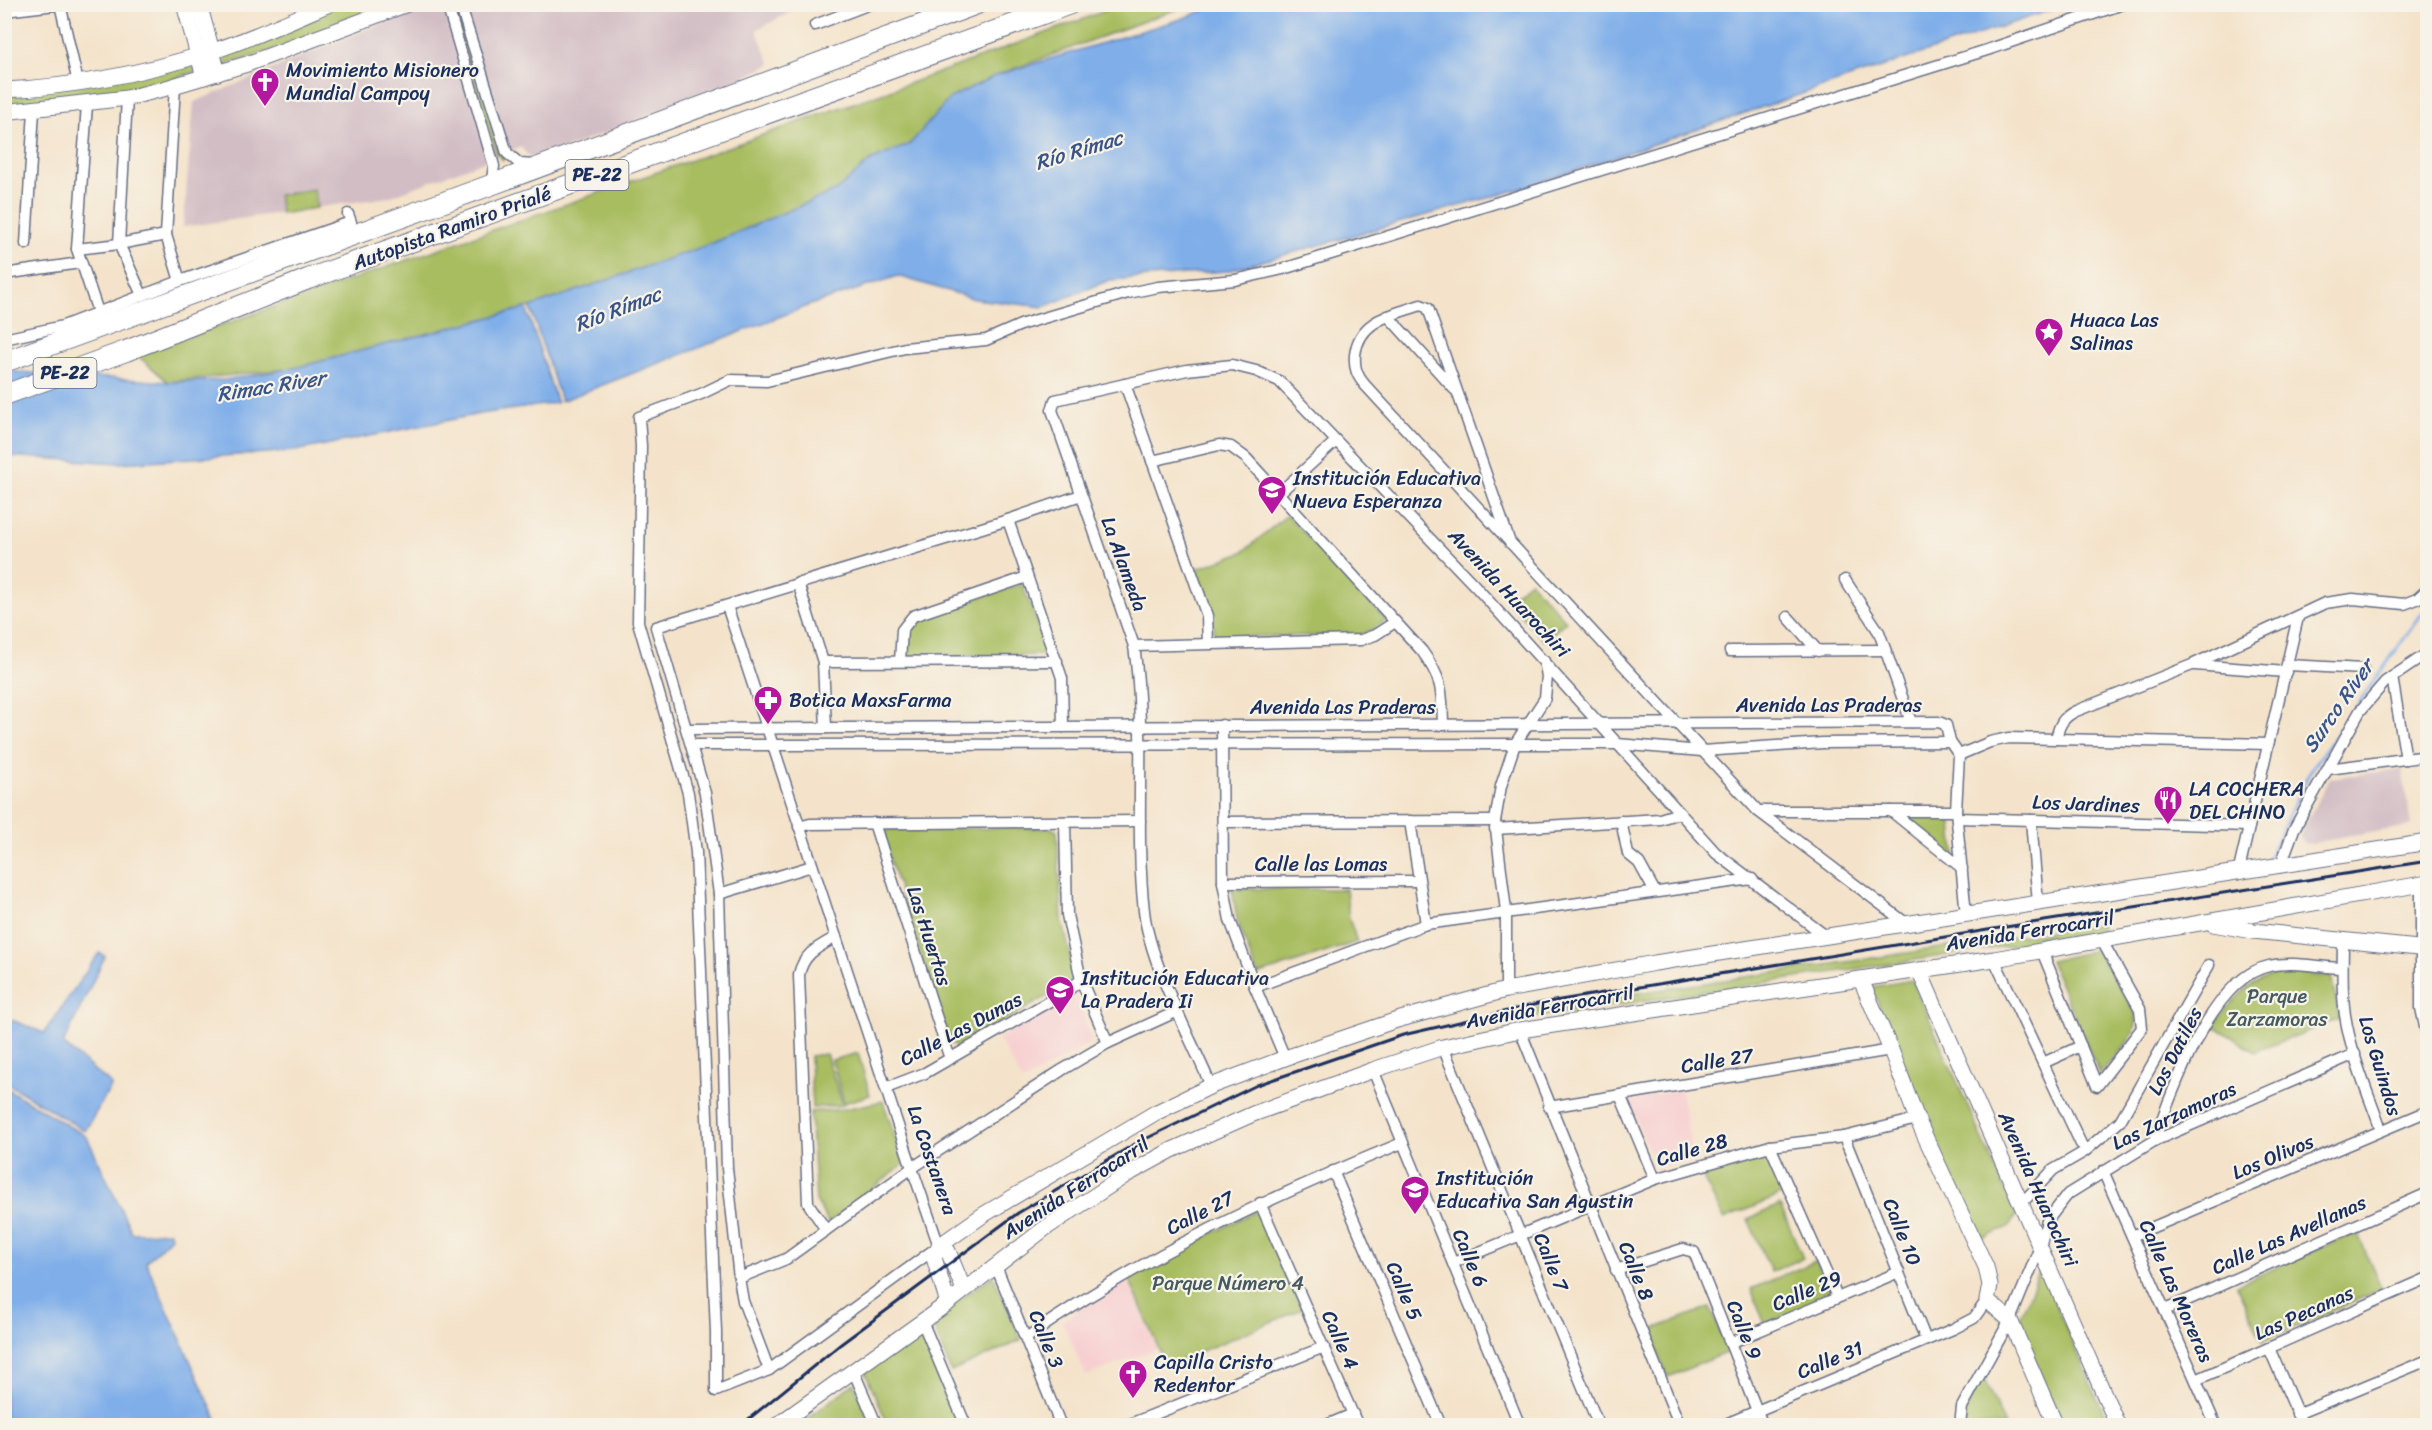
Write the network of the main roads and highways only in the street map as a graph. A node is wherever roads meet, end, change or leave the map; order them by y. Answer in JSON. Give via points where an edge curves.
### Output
{"nodes":[{"id":1,"x":977,"y":4,"type":"edge"},
{"id":2,"x":1070,"y":4,"type":"edge"},
{"id":3,"x":4,"y":362,"type":"edge"},
{"id":4,"x":4,"y":395,"type":"edge"}],
"edges":[{"from":1,"to":3,"type":"highway","name":"Autopista Ramiro Prialé","number":"PE-22","via":[[488,186],[104,317]]},
{"from":2,"to":4,"type":"highway","name":"Autopista Ramiro Prialé","number":"PE-22","via":[[308,279]]}]}
